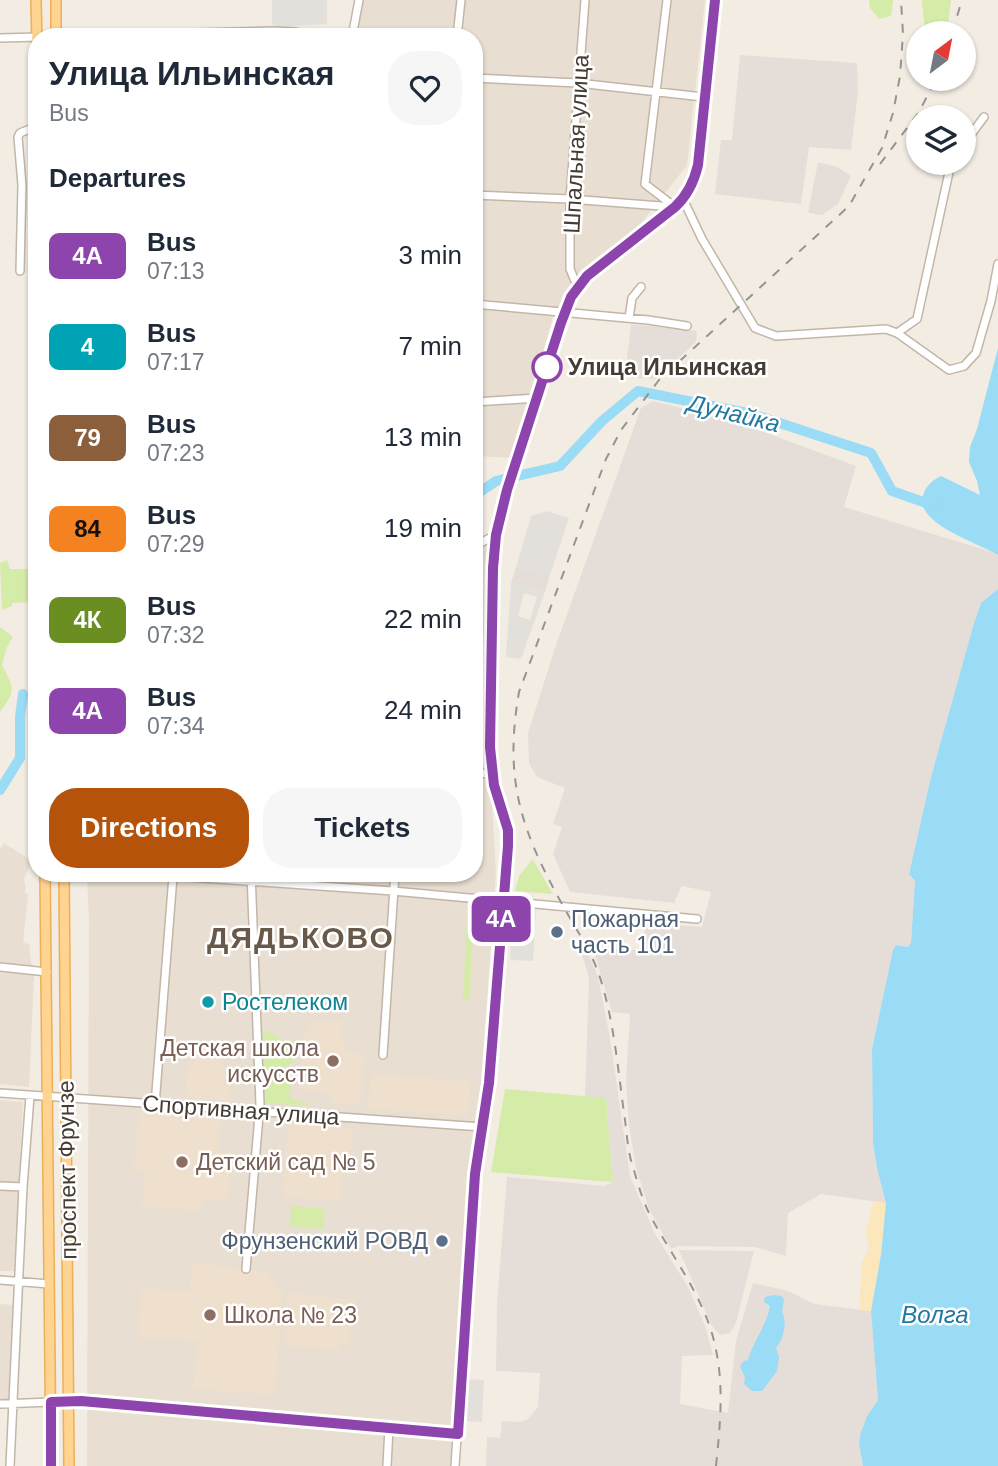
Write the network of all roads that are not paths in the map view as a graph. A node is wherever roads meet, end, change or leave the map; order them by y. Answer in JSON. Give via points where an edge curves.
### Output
{"nodes":[{"id":1,"x":36,"y":0,"type":"edge"},
{"id":2,"x":56,"y":0,"type":"edge"},
{"id":3,"x":359,"y":0,"type":"edge"},
{"id":4,"x":461,"y":0,"type":"edge"},
{"id":5,"x":585,"y":0,"type":"edge"},
{"id":6,"x":667,"y":0,"type":"edge"},
{"id":7,"x":715,"y":0,"type":"edge"},
{"id":8,"x":37,"y":28,"type":"edge"},
{"id":9,"x":56,"y":28,"type":"edge"},
{"id":10,"x":354,"y":28,"type":"edge"},
{"id":11,"x":458,"y":28,"type":"edge"},
{"id":12,"x":28,"y":37,"type":"edge"},
{"id":13,"x":0,"y":38,"type":"edge"},
{"id":14,"x":483,"y":78,"type":"edge"},
{"id":15,"x":578,"y":83,"type":"junction"},
{"id":16,"x":656,"y":93,"type":"junction"},
{"id":17,"x":703,"y":97,"type":"junction"},
{"id":18,"x":984,"y":117,"type":"dead end"},
{"id":19,"x":976,"y":128,"type":"edge"},
{"id":20,"x":28,"y":130,"type":"edge"},
{"id":21,"x":948,"y":175,"type":"edge"},
{"id":22,"x":483,"y":195,"type":"edge"},
{"id":23,"x":570,"y":199,"type":"junction"},
{"id":24,"x":683,"y":199,"type":"junction"},
{"id":25,"x":675,"y":207,"type":"junction"},
{"id":26,"x":998,"y":264,"type":"edge"},
{"id":27,"x":20,"y":271,"type":"dead end"},
{"id":28,"x":580,"y":285,"type":"junction"},
{"id":29,"x":640,"y":287,"type":"dead end"},
{"id":30,"x":483,"y":304,"type":"edge"},
{"id":31,"x":564,"y":312,"type":"junction"},
{"id":32,"x":629,"y":318,"type":"junction"},
{"id":33,"x":687,"y":326,"type":"dead end"},
{"id":34,"x":897,"y":333,"type":"junction"},
{"id":35,"x":538,"y":398,"type":"junction"},
{"id":36,"x":483,"y":401,"type":"edge"},
{"id":37,"x":496,"y":535,"type":"junction"},
{"id":38,"x":483,"y":542,"type":"edge"},
{"id":39,"x":483,"y":773,"type":"edge"},
{"id":40,"x":492,"y":776,"type":"junction"},
{"id":41,"x":46,"y":882,"type":"edge"},
{"id":42,"x":64,"y":882,"type":"edge"},
{"id":43,"x":173,"y":882,"type":"edge"},
{"id":44,"x":251,"y":882,"type":"joint"},
{"id":45,"x":394,"y":882,"type":"edge"},
{"id":46,"x":393,"y":891,"type":"junction"},
{"id":47,"x":502,"y":901,"type":"junction"},
{"id":48,"x":697,"y":919,"type":"dead end"},
{"id":49,"x":0,"y":968,"type":"edge"},
{"id":50,"x":47,"y":972,"type":"junction"},
{"id":51,"x":383,"y":1055,"type":"dead end"},
{"id":52,"x":0,"y":1093,"type":"edge"},
{"id":53,"x":30,"y":1096,"type":"junction"},
{"id":54,"x":47,"y":1097,"type":"junction"},
{"id":55,"x":66,"y":1099,"type":"junction"},
{"id":56,"x":155,"y":1105,"type":"junction"},
{"id":57,"x":259,"y":1111,"type":"junction"},
{"id":58,"x":482,"y":1127,"type":"junction"},
{"id":59,"x":0,"y":1185,"type":"edge"},
{"id":60,"x":23,"y":1187,"type":"junction"},
{"id":61,"x":246,"y":1269,"type":"dead end"},
{"id":62,"x":0,"y":1280,"type":"edge"},
{"id":63,"x":19,"y":1282,"type":"junction"},
{"id":64,"x":49,"y":1284,"type":"junction"},
{"id":65,"x":68,"y":1401,"type":"junction"},
{"id":66,"x":51,"y":1402,"type":"junction"},
{"id":67,"x":0,"y":1404,"type":"edge"},
{"id":68,"x":12,"y":1404,"type":"junction"},
{"id":69,"x":389,"y":1428,"type":"junction"},
{"id":70,"x":458,"y":1434,"type":"junction"},
{"id":71,"x":10,"y":1466,"type":"edge"},
{"id":72,"x":51,"y":1466,"type":"edge"},
{"id":73,"x":69,"y":1466,"type":"edge"},
{"id":74,"x":387,"y":1466,"type":"edge"},
{"id":75,"x":455,"y":1466,"type":"edge"}],
"edges":[{"from":1,"to":8,"type":"main road"},
{"from":2,"to":9,"type":"main road"},
{"from":3,"to":10,"type":"street"},
{"from":4,"to":11,"type":"street"},
{"from":5,"to":15,"type":"street","name":"Шпальная улица"},
{"from":6,"to":16,"type":"street"},
{"from":7,"to":17,"type":"street"},
{"from":12,"to":13,"type":"street"},
{"from":14,"to":15,"type":"street"},
{"from":15,"to":16,"type":"street"},
{"from":15,"to":23,"type":"street","name":"Шпальная улица"},
{"from":16,"to":17,"type":"street"},
{"from":16,"to":25,"type":"street","via":[[645,184]]},
{"from":17,"to":24,"type":"street","via":[[698,165]]},
{"from":18,"to":19,"type":"street"},
{"from":20,"to":27,"type":"street","via":[[18,137]]},
{"from":21,"to":34,"type":"street","via":[[917,319]]},
{"from":22,"to":23,"type":"street"},
{"from":23,"to":25,"type":"street"},
{"from":23,"to":28,"type":"street","name":"Шпальная улица","via":[[570,269]]},
{"from":24,"to":25,"type":"street"},
{"from":24,"to":34,"type":"street","via":[[755,328],[776,336],[886,329]]},
{"from":25,"to":28,"type":"street"},
{"from":26,"to":34,"type":"street","via":[[976,353],[964,366],[949,370]]},
{"from":28,"to":31,"type":"street"},
{"from":29,"to":32,"type":"street","via":[[632,298]]},
{"from":30,"to":31,"type":"street"},
{"from":31,"to":32,"type":"street"},
{"from":31,"to":35,"type":"street"},
{"from":32,"to":33,"type":"street"},
{"from":35,"to":36,"type":"street"},
{"from":35,"to":37,"type":"street"},
{"from":37,"to":38,"type":"street"},
{"from":37,"to":40,"type":"street","via":[[489,719]]},
{"from":39,"to":40,"type":"street"},
{"from":40,"to":47,"type":"street","via":[[508,830]]},
{"from":41,"to":50,"type":"main road","name":"проспект Фрунзе"},
{"from":42,"to":55,"type":"main road","name":"проспект Фрунзе"},
{"from":43,"to":56,"type":"street"},
{"from":44,"to":46,"type":"street"},
{"from":44,"to":57,"type":"street"},
{"from":45,"to":46,"type":"street"},
{"from":46,"to":47,"type":"street"},
{"from":46,"to":51,"type":"street"},
{"from":47,"to":48,"type":"street"},
{"from":47,"to":58,"type":"street"},
{"from":49,"to":50,"type":"street"},
{"from":50,"to":54,"type":"main road","name":"проспект Фрунзе"},
{"from":52,"to":53,"type":"street","name":"Спортивная улица"},
{"from":53,"to":54,"type":"street","name":"Спортивная улица"},
{"from":53,"to":60,"type":"street"},
{"from":54,"to":55,"type":"street","name":"Спортивная улица"},
{"from":54,"to":64,"type":"main road","name":"проспект Фрунзе"},
{"from":55,"to":56,"type":"street","name":"Спортивная улица"},
{"from":55,"to":65,"type":"main road","name":"проспект Фрунзе"},
{"from":56,"to":57,"type":"street","name":"Спортивная улица"},
{"from":57,"to":58,"type":"street","name":"Спортивная улица"},
{"from":57,"to":61,"type":"street"},
{"from":58,"to":70,"type":"street"},
{"from":59,"to":60,"type":"street"},
{"from":60,"to":63,"type":"street"},
{"from":62,"to":63,"type":"street"},
{"from":63,"to":64,"type":"street"},
{"from":63,"to":68,"type":"street"},
{"from":64,"to":66,"type":"main road","name":"проспект Фрунзе"},
{"from":65,"to":66,"type":"street"},
{"from":65,"to":69,"type":"street"},
{"from":65,"to":73,"type":"main road","name":"проспект Фрунзе"},
{"from":66,"to":68,"type":"street"},
{"from":66,"to":72,"type":"main road","name":"проспект Фрунзе"},
{"from":67,"to":68,"type":"street"},
{"from":68,"to":71,"type":"street"},
{"from":69,"to":70,"type":"street"},
{"from":69,"to":74,"type":"street"},
{"from":70,"to":75,"type":"street"}]}
